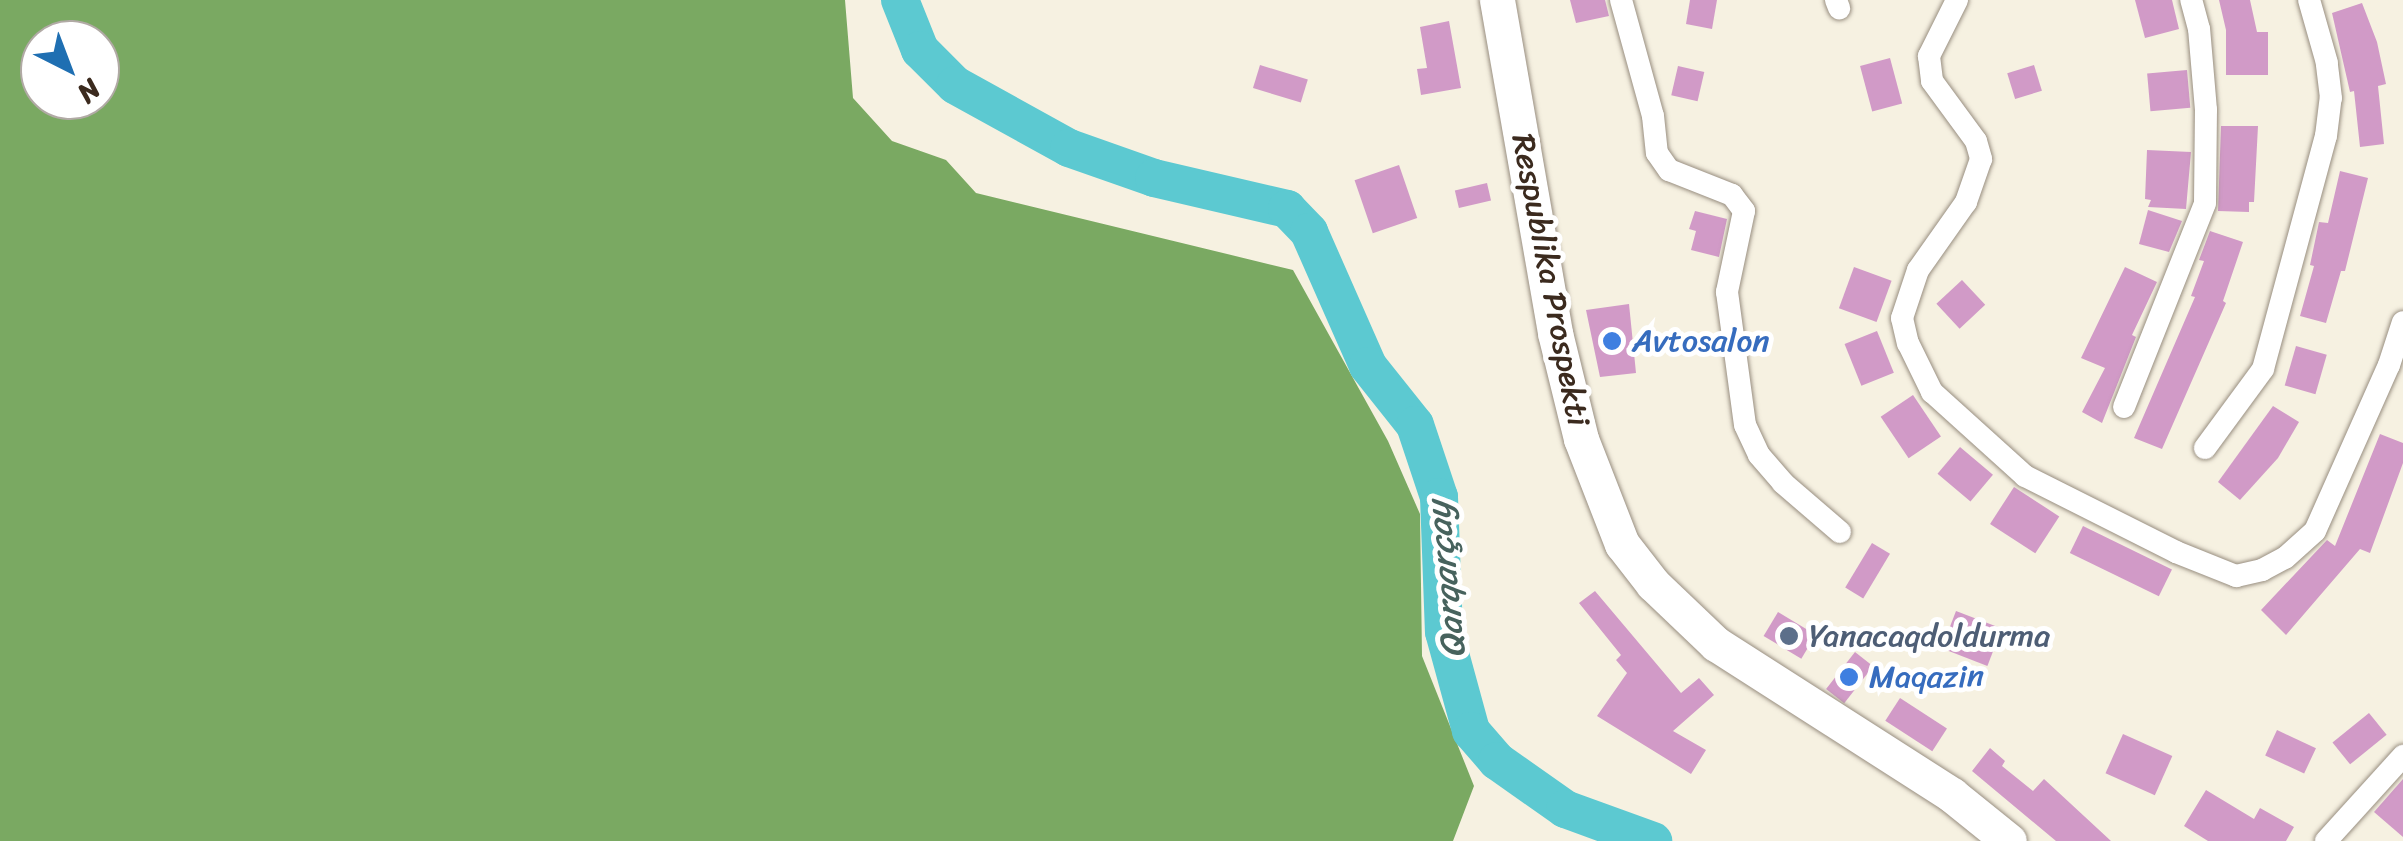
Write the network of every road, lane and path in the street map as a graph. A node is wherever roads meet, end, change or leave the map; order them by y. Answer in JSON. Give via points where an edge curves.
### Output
{"nodes":[{"id":1,"x":1497,"y":0,"type":"edge"},
{"id":2,"x":1621,"y":0,"type":"edge"},
{"id":3,"x":1957,"y":0,"type":"edge"},
{"id":4,"x":2191,"y":0,"type":"edge"},
{"id":5,"x":2309,"y":0,"type":"edge"},
{"id":6,"x":2403,"y":322,"type":"edge"},
{"id":7,"x":2124,"y":407,"type":"dead end"},
{"id":8,"x":2205,"y":448,"type":"dead end"},
{"id":9,"x":1840,"y":532,"type":"dead end"},
{"id":10,"x":2403,"y":756,"type":"edge"},
{"id":11,"x":2009,"y":841,"type":"edge"},
{"id":12,"x":2326,"y":841,"type":"edge"}],
"edges":[{"from":1,"to":11,"type":"main road","name":"Respublika Prospekti","via":[[1554,333],[1581,440],[1622,544],[1716,644],[1952,795]]},
{"from":2,"to":9,"type":"street","via":[[1656,152],[1669,170],[1732,195],[1744,211],[1727,292],[1745,425],[1783,483]]},
{"from":3,"to":6,"type":"street","via":[[1929,56],[1932,82],[1976,141],[1981,159],[1966,202],[1918,270],[1902,318],[1932,392],[2025,476],[2236,576],[2262,570],[2315,531]]},
{"from":4,"to":7,"type":"street","via":[[2206,110],[2205,203]]},
{"from":5,"to":8,"type":"street","via":[[2327,63],[2326,136],[2263,370]]},
{"from":10,"to":12,"type":"street"}]}
